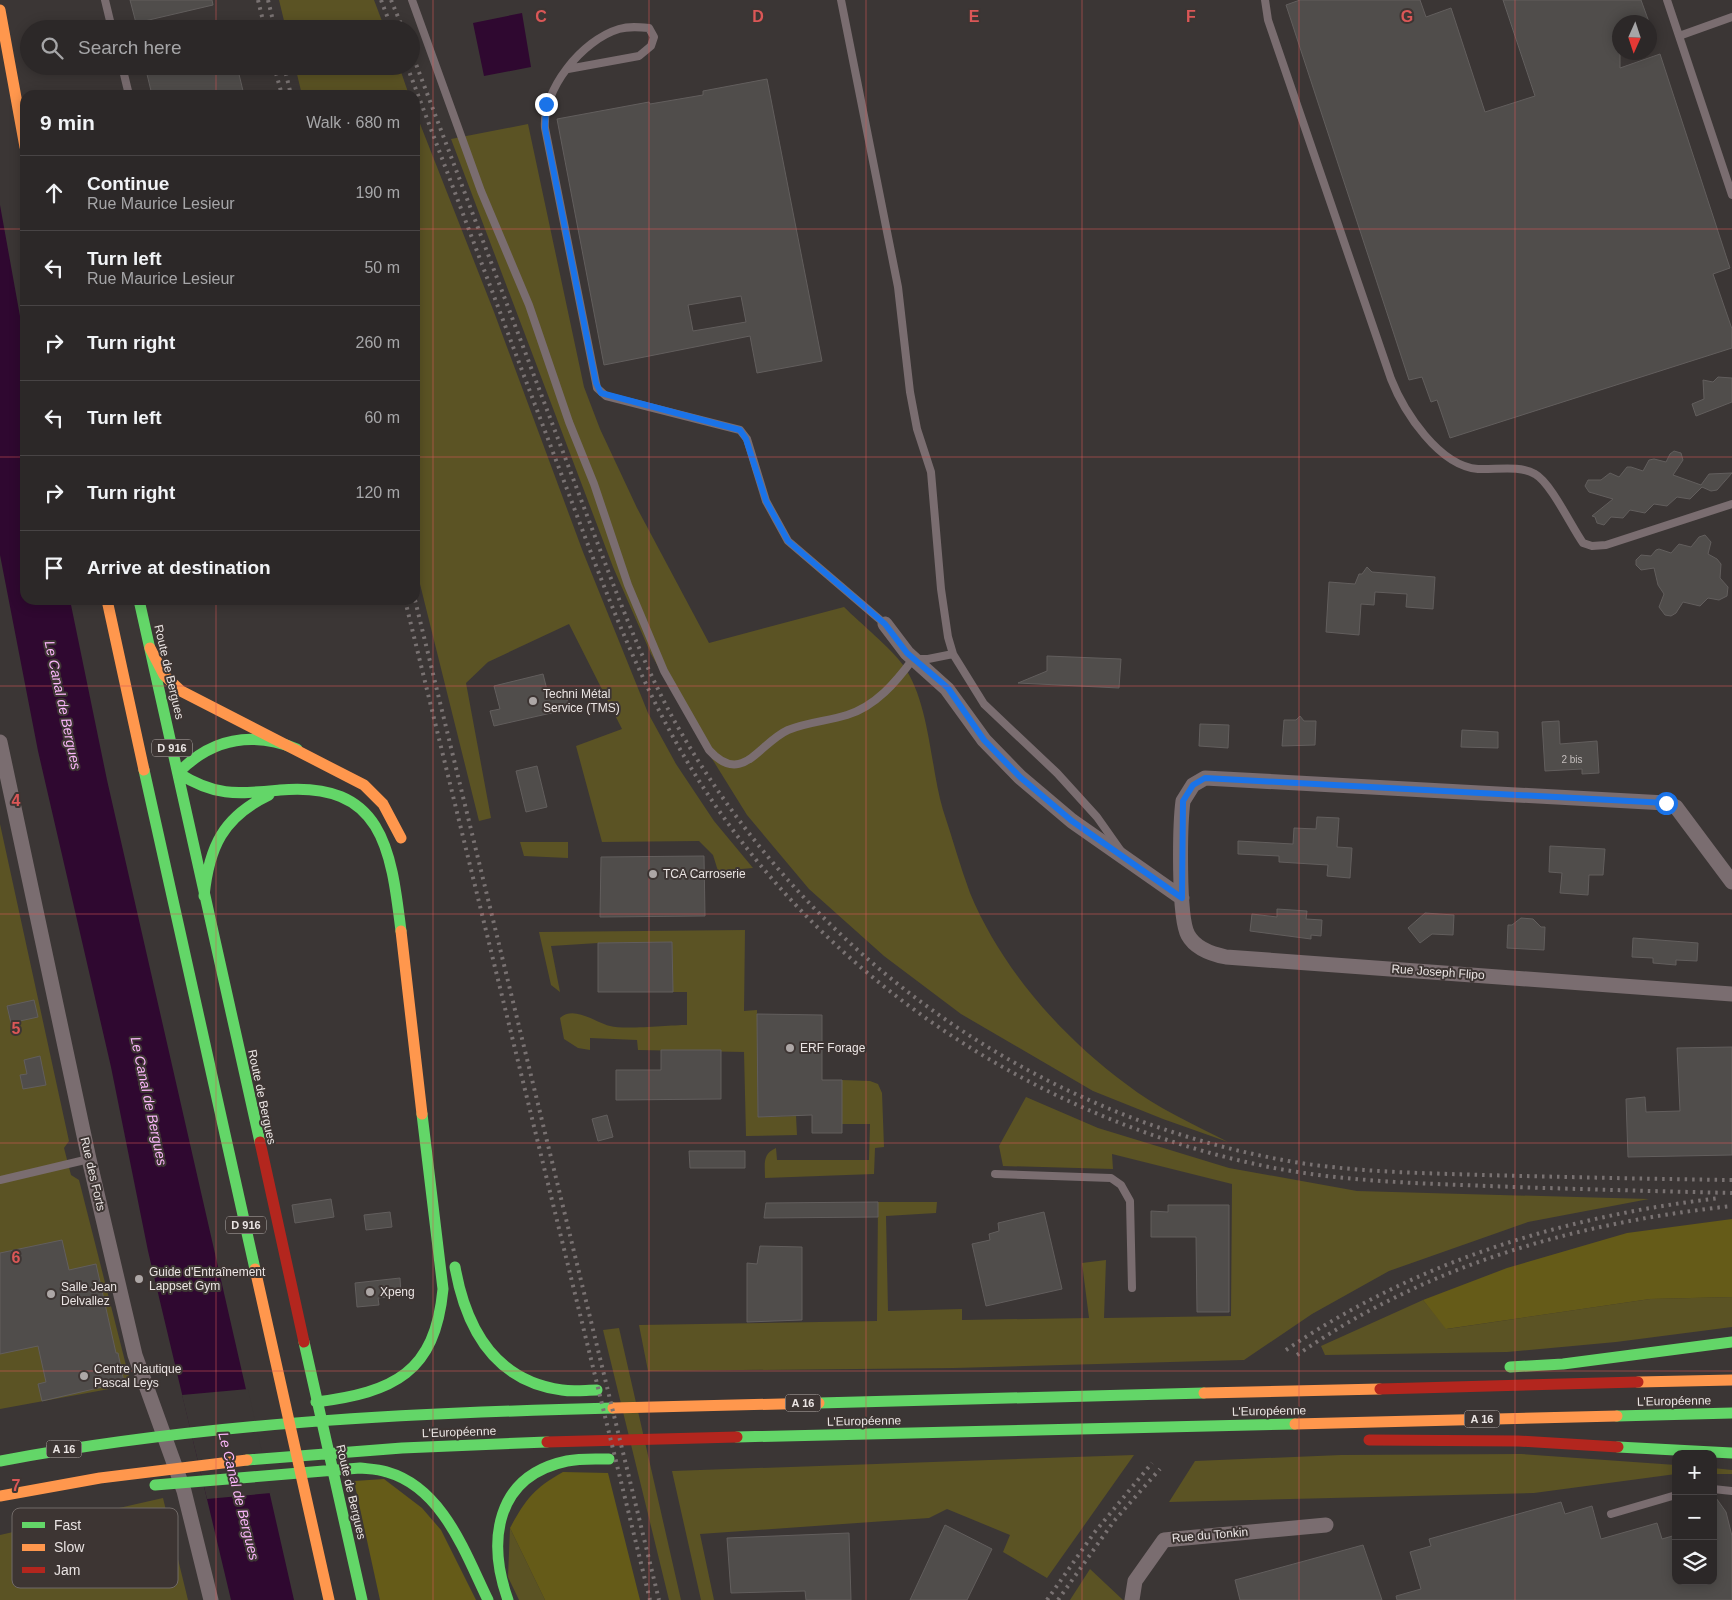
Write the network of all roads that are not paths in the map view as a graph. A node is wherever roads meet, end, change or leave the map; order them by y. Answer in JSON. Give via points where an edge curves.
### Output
{"nodes":[{"id":1,"x":105,"y":0,"type":"edge"},
{"id":2,"x":412,"y":0,"type":"edge"},
{"id":3,"x":842,"y":0,"type":"edge"},
{"id":4,"x":1265,"y":0,"type":"edge"},
{"id":5,"x":1667,"y":0,"type":"edge"},
{"id":6,"x":0,"y":10,"type":"edge"},
{"id":7,"x":1732,"y":17,"type":"edge"},
{"id":8,"x":110,"y":20,"type":"edge"},
{"id":9,"x":419,"y":20,"type":"edge"},
{"id":10,"x":420,"y":22,"type":"edge"},
{"id":11,"x":1679,"y":36,"type":"junction"},
{"id":12,"x":568,"y":69,"type":"junction"},
{"id":13,"x":124,"y":75,"type":"edge"},
{"id":14,"x":128,"y":90,"type":"edge"},
{"id":15,"x":20,"y":120,"type":"edge"},
{"id":16,"x":1728,"y":170,"type":"edge"},
{"id":17,"x":1732,"y":195,"type":"edge"},
{"id":18,"x":1732,"y":504,"type":"edge"},
{"id":19,"x":108,"y":605,"type":"edge"},
{"id":20,"x":115,"y":605,"type":"edge"},
{"id":21,"x":140,"y":605,"type":"edge"},
{"id":22,"x":885,"y":624,"type":"joint"},
{"id":23,"x":150,"y":648,"type":"junction"},
{"id":24,"x":953,"y":654,"type":"junction"},
{"id":25,"x":132,"y":657,"type":"dead end"},
{"id":26,"x":913,"y":659,"type":"junction"},
{"id":27,"x":0,"y":742,"type":"edge"},
{"id":28,"x":297,"y":749,"type":"junction"},
{"id":29,"x":161,"y":753,"type":"dead end"},
{"id":30,"x":178,"y":773,"type":"junction"},
{"id":31,"x":284,"y":789,"type":"junction"},
{"id":32,"x":169,"y":790,"type":"dead end"},
{"id":33,"x":164,"y":803,"type":"dead end"},
{"id":34,"x":404,"y":850,"type":"dead end"},
{"id":35,"x":161,"y":851,"type":"junction"},
{"id":36,"x":1128,"y":862,"type":"junction"},
{"id":37,"x":1732,"y":882,"type":"edge"},
{"id":38,"x":204,"y":896,"type":"junction"},
{"id":39,"x":1182,"y":898,"type":"junction"},
{"id":40,"x":1732,"y":994,"type":"edge"},
{"id":41,"x":89,"y":1158,"type":"junction"},
{"id":42,"x":995,"y":1174,"type":"dead end"},
{"id":43,"x":0,"y":1180,"type":"edge"},
{"id":44,"x":454,"y":1260,"type":"dead end"},
{"id":45,"x":1132,"y":1288,"type":"dead end"},
{"id":46,"x":1732,"y":1342,"type":"edge"},
{"id":47,"x":1496,"y":1368,"type":"dead end"},
{"id":48,"x":1278,"y":1379,"type":"dead end"},
{"id":49,"x":1732,"y":1380,"type":"edge"},
{"id":50,"x":611,"y":1390,"type":"dead end"},
{"id":51,"x":785,"y":1392,"type":"dead end"},
{"id":52,"x":1045,"y":1396,"type":"junction"},
{"id":53,"x":918,"y":1400,"type":"junction"},
{"id":54,"x":271,"y":1406,"type":"dead end"},
{"id":55,"x":1732,"y":1413,"type":"edge"},
{"id":56,"x":173,"y":1416,"type":"dead end"},
{"id":57,"x":145,"y":1419,"type":"dead end"},
{"id":58,"x":1045,"y":1430,"type":"junction"},
{"id":59,"x":922,"y":1433,"type":"junction"},
{"id":60,"x":1253,"y":1437,"type":"dead end"},
{"id":61,"x":1354,"y":1440,"type":"dead end"},
{"id":62,"x":785,"y":1448,"type":"dead end"},
{"id":63,"x":1732,"y":1453,"type":"edge"},
{"id":64,"x":625,"y":1458,"type":"dead end"},
{"id":65,"x":0,"y":1461,"type":"edge"},
{"id":66,"x":42,"y":1487,"type":"junction"},
{"id":67,"x":1717,"y":1489,"type":"edge"},
{"id":68,"x":1732,"y":1491,"type":"edge"},
{"id":69,"x":0,"y":1496,"type":"edge"},
{"id":70,"x":1672,"y":1496,"type":"edge"},
{"id":71,"x":1611,"y":1514,"type":"dead end"},
{"id":72,"x":1326,"y":1525,"type":"dead end"},
{"id":73,"x":211,"y":1600,"type":"edge"},
{"id":74,"x":329,"y":1600,"type":"edge"},
{"id":75,"x":362,"y":1600,"type":"edge"},
{"id":76,"x":488,"y":1600,"type":"edge"},
{"id":77,"x":508,"y":1600,"type":"edge"},
{"id":78,"x":1132,"y":1600,"type":"edge"}],
"edges":[{"from":1,"to":8,"type":"lane"},
{"from":2,"to":9,"type":"lane"},
{"from":3,"to":24,"type":"lane","via":[[898,287],[910,392],[917,429],[931,472],[941,589]]},
{"from":4,"to":18,"type":"lane","via":[[1268,20],[1391,379],[1406,410],[1424,432],[1454,463],[1477,469],[1523,470],[1535,474],[1545,484],[1579,538],[1592,546],[1606,546]]},
{"from":5,"to":11,"type":"lane"},
{"from":6,"to":15,"type":"main road"},
{"from":7,"to":11,"type":"lane"},
{"from":10,"to":26,"type":"lane","via":[[481,191],[529,305],[628,584],[664,671],[709,750],[727,764],[737,765],[750,760],[787,731],[849,715],[873,702],[898,680]]},
{"from":11,"to":16,"type":"lane"},
{"from":12,"to":12,"type":"lane","via":[[574,59],[618,30],[634,26],[650,28],[654,37],[651,46],[639,56]]},
{"from":12,"to":22,"type":"lane","via":[[550,95],[544,120],[598,388],[606,396],[740,430],[746,439],[770,511],[788,541]]},
{"from":13,"to":14,"type":"lane"},
{"from":16,"to":17,"type":"lane"},
{"from":19,"to":35,"type":"main road","number":"D 916"},
{"from":20,"to":25,"type":"main road"},
{"from":21,"to":23,"type":"main road","name":"Route de Bergues","number":"D 916"},
{"from":22,"to":26,"type":"street"},
{"from":23,"to":28,"type":"main road","via":[[164,675],[181,691]]},
{"from":23,"to":30,"type":"main road","name":"Route de Bergues","number":"D 916"},
{"from":24,"to":26,"type":"lane","via":[[928,660]]},
{"from":24,"to":36,"type":"lane","via":[[984,704],[1058,773],[1097,818]]},
{"from":26,"to":36,"type":"street","via":[[948,688],[984,740],[1015,772],[1057,809]]},
{"from":27,"to":41,"type":"street","name":"Rue des Forts"},
{"from":28,"to":30,"type":"main road","via":[[264,738],[233,741],[195,756]]},
{"from":28,"to":34,"type":"main road","via":[[356,779],[375,793],[391,814]]},
{"from":29,"to":30,"type":"main road"},
{"from":30,"to":31,"type":"main road","via":[[195,786],[219,793],[240,795]]},
{"from":30,"to":32,"type":"main road"},
{"from":30,"to":38,"type":"main road","name":"Route de Bergues","number":"D 916"},
{"from":31,"to":38,"type":"main road","via":[[252,802],[229,824],[208,864]]},
{"from":31,"to":54,"type":"main road","via":[[320,790],[356,805],[379,828],[388,850],[396,890],[442,1281],[441,1317],[436,1333],[423,1356],[404,1375],[381,1390],[342,1400]]},
{"from":33,"to":35,"type":"main road"},
{"from":35,"to":74,"type":"main road","number":"D 916"},
{"from":36,"to":39,"type":"street"},
{"from":37,"to":39,"type":"street","via":[[1676,807],[1666,803],[1205,778],[1193,785],[1183,801]]},
{"from":38,"to":75,"type":"main road","name":"Route de Bergues","number":"D 916"},
{"from":39,"to":40,"type":"street","name":"Rue Joseph Flipo","via":[[1183,918],[1190,939],[1210,953],[1226,957]]},
{"from":41,"to":43,"type":"lane"},
{"from":41,"to":73,"type":"street","name":"Rue des Forts","via":[[136,1355],[184,1491]]},
{"from":42,"to":45,"type":"lane","via":[[1111,1178],[1121,1185],[1130,1201]]},
{"from":44,"to":50,"type":"main road","via":[[464,1310],[487,1349],[521,1377],[542,1386],[564,1390]]},
{"from":46,"to":47,"type":"main road","via":[[1563,1364]]},
{"from":48,"to":52,"type":"main road"},
{"from":49,"to":52,"type":"main road","name":"L'Européenne","number":"A 16"},
{"from":51,"to":53,"type":"main road"},
{"from":52,"to":53,"type":"main road","name":"L'Européenne","number":"A 16"},
{"from":53,"to":65,"type":"main road","name":"L'Européenne","number":"A 16","via":[[570,1408],[347,1418],[127,1440]]},
{"from":55,"to":58,"type":"main road","name":"L'Européenne","number":"A 16"},
{"from":56,"to":57,"type":"main road"},
{"from":58,"to":59,"type":"main road","name":"L'Européenne","number":"A 16"},
{"from":58,"to":60,"type":"main road"},
{"from":59,"to":62,"type":"main road"},
{"from":59,"to":66,"type":"main road","name":"L'Européenne","number":"A 16","via":[[356,1450],[248,1458]]},
{"from":61,"to":63,"type":"main road","via":[[1518,1441]]},
{"from":64,"to":77,"type":"main road","via":[[562,1462],[538,1472],[517,1489],[499,1522],[495,1547],[498,1572]]},
{"from":66,"to":69,"type":"main road","name":"L'Européenne","number":"A 16"},
{"from":66,"to":76,"type":"main road","via":[[141,1486],[360,1468],[386,1469],[406,1478],[446,1517]]},
{"from":67,"to":68,"type":"lane"},
{"from":70,"to":71,"type":"lane"},
{"from":72,"to":78,"type":"street","name":"Rue du Tonkin","via":[[1164,1540],[1135,1581]]}]}
